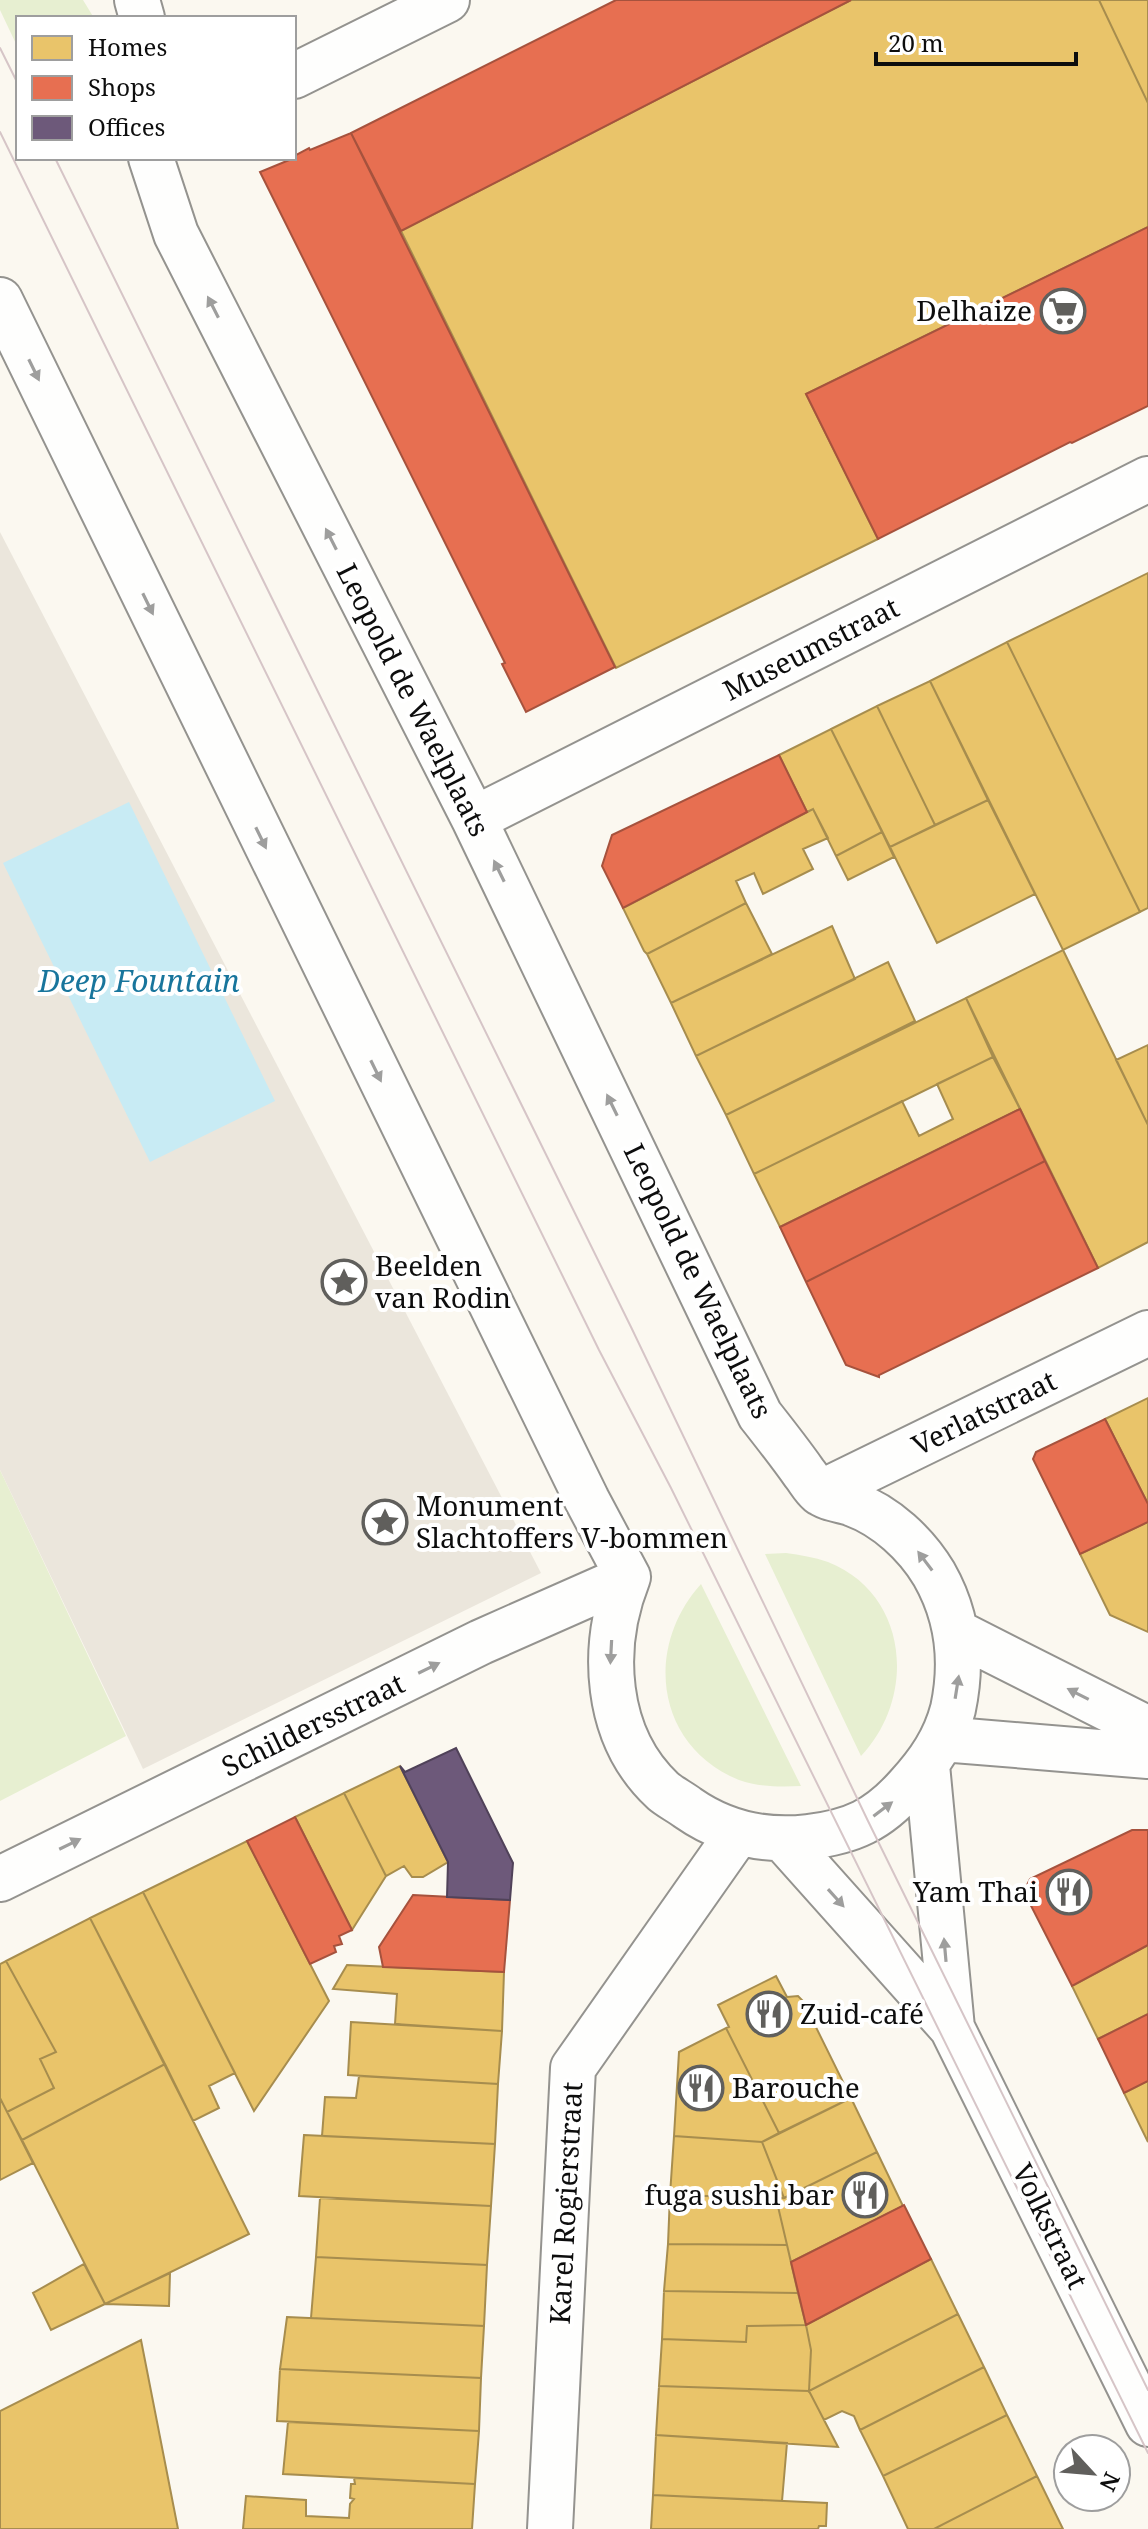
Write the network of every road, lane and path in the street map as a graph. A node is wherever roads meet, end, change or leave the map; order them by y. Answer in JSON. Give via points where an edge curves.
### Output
{"nodes":[{"id":1,"x":447,"y":0,"type":"edge"},
{"id":2,"x":296,"y":75,"type":"edge"},
{"id":3,"x":152,"y":160,"type":"edge"},
{"id":4,"x":0,"y":300,"type":"edge"},
{"id":5,"x":1138,"y":484,"type":"edge"},
{"id":6,"x":474,"y":819,"type":"junction"},
{"id":7,"x":1148,"y":1333,"type":"edge"},
{"id":8,"x":820,"y":1493,"type":"junction"},
{"id":9,"x":628,"y":1577,"type":"junction"},
{"id":10,"x":956,"y":1632,"type":"junction"},
{"id":11,"x":1148,"y":1729,"type":"edge"},
{"id":12,"x":935,"y":1752,"type":"junction"},
{"id":13,"x":1148,"y":1756,"type":"edge"},
{"id":14,"x":738,"y":1833,"type":"junction"},
{"id":15,"x":784,"y":1840,"type":"junction"},
{"id":16,"x":0,"y":1879,"type":"edge"},
{"id":17,"x":952,"y":2028,"type":"junction"},
{"id":18,"x":1148,"y":2424,"type":"edge"},
{"id":19,"x":550,"y":2529,"type":"edge"}],
"edges":[{"from":1,"to":2,"type":"street"},
{"from":6,"to":3,"type":"street","name":"Leopold de Waelplaats","one_way":true,"via":[[176,234]]},
{"from":4,"to":9,"type":"street","one_way":true},
{"from":5,"to":6,"type":"street","name":"Museumstraat"},
{"from":8,"to":6,"type":"street","name":"Leopold de Waelplaats","one_way":true,"via":[[760,1415]]},
{"from":7,"to":8,"type":"street","name":"Verlatstraat"},
{"from":10,"to":8,"type":"street","one_way":true,"via":[[934,1574],[913,1546],[876,1516]]},
{"from":9,"to":14,"type":"street","one_way":true,"via":[[617,1604],[611,1645],[610,1679],[620,1725],[663,1791],[707,1821]]},
{"from":16,"to":9,"type":"street","name":"Schildersstraat","one_way":true,"via":[[481,1642]]},
{"from":11,"to":10,"type":"street","one_way":true},
{"from":12,"to":10,"type":"street","one_way":true,"via":[[956,1693]]},
{"from":12,"to":13,"type":"street"},
{"from":15,"to":12,"type":"street","one_way":true,"via":[[840,1833],[868,1821],[895,1800]]},
{"from":17,"to":12,"type":"street","name":"Volkstraat","one_way":true},
{"from":14,"to":15,"type":"street"},
{"from":14,"to":19,"type":"street","name":"Karel Rogierstraat","via":[[573,2068]]},
{"from":15,"to":17,"type":"street","name":"Volkstraat","one_way":true},
{"from":17,"to":18,"type":"street","name":"Volkstraat"}]}
